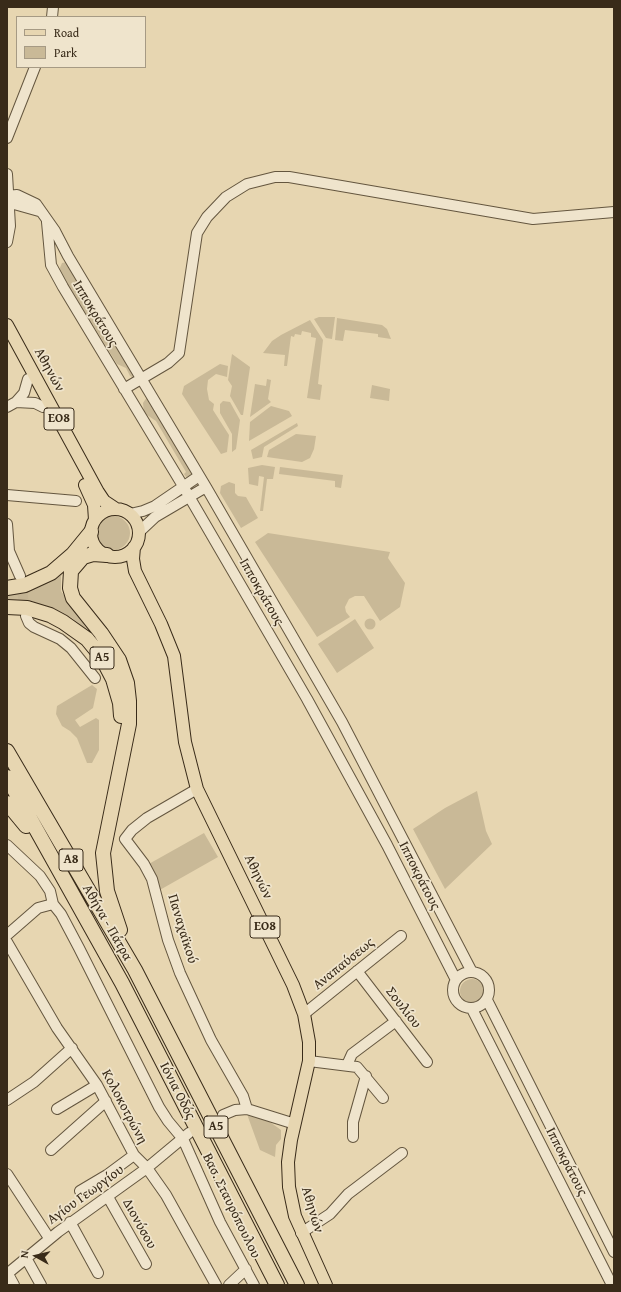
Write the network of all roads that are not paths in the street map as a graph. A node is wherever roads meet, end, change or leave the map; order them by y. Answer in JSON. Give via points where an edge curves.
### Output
{"nodes":[{"id":1,"x":35,"y":68,"type":"edge"},
{"id":2,"x":7,"y":139,"type":"edge"},
{"id":3,"x":7,"y":174,"type":"edge"},
{"id":4,"x":8,"y":199,"type":"edge"},
{"id":5,"x":30,"y":208,"type":"junction"},
{"id":6,"x":614,"y":212,"type":"edge"},
{"id":7,"x":44,"y":216,"type":"junction"},
{"id":8,"x":10,"y":226,"type":"junction"},
{"id":9,"x":7,"y":242,"type":"edge"},
{"id":10,"x":7,"y":325,"type":"edge"},
{"id":11,"x":7,"y":342,"type":"edge"},
{"id":12,"x":28,"y":378,"type":"junction"},
{"id":13,"x":141,"y":379,"type":"junction"},
{"id":14,"x":124,"y":389,"type":"junction"},
{"id":15,"x":16,"y":402,"type":"junction"},
{"id":16,"x":7,"y":407,"type":"edge"},
{"id":17,"x":43,"y":407,"type":"junction"},
{"id":18,"x":199,"y":476,"type":"junction"},
{"id":19,"x":183,"y":486,"type":"junction"},
{"id":20,"x":206,"y":487,"type":"junction"},
{"id":21,"x":7,"y":495,"type":"edge"},
{"id":22,"x":189,"y":497,"type":"junction"},
{"id":23,"x":76,"y":501,"type":"dead end"},
{"id":24,"x":116,"y":509,"type":"junction"},
{"id":25,"x":130,"y":514,"type":"junction"},
{"id":26,"x":7,"y":524,"type":"edge"},
{"id":27,"x":93,"y":526,"type":"junction"},
{"id":28,"x":139,"y":532,"type":"junction"},
{"id":29,"x":134,"y":547,"type":"junction"},
{"id":30,"x":113,"y":556,"type":"junction"},
{"id":31,"x":20,"y":576,"type":"tunnel mouth"},
{"id":32,"x":137,"y":577,"type":"junction"},
{"id":33,"x":7,"y":588,"type":"edge"},
{"id":34,"x":7,"y":607,"type":"edge"},
{"id":35,"x":26,"y":616,"type":"tunnel mouth"},
{"id":36,"x":95,"y":678,"type":"dead end"},
{"id":37,"x":7,"y":751,"type":"edge"},
{"id":38,"x":119,"y":766,"type":"junction"},
{"id":39,"x":7,"y":777,"type":"edge"},
{"id":40,"x":197,"y":789,"type":"junction"},
{"id":41,"x":7,"y":803,"type":"edge"},
{"id":42,"x":7,"y":845,"type":"edge"},
{"id":43,"x":75,"y":897,"type":"junction"},
{"id":44,"x":53,"y":904,"type":"junction"},
{"id":45,"x":7,"y":935,"type":"edge"},
{"id":46,"x":401,"y":936,"type":"dead end"},
{"id":47,"x":7,"y":942,"type":"edge"},
{"id":48,"x":135,"y":970,"type":"junction"},
{"id":49,"x":357,"y":971,"type":"junction"},
{"id":50,"x":472,"y":972,"type":"junction"},
{"id":51,"x":456,"y":980,"type":"junction"},
{"id":52,"x":487,"y":1000,"type":"junction"},
{"id":53,"x":472,"y":1009,"type":"junction"},
{"id":54,"x":304,"y":1014,"type":"junction"},
{"id":55,"x":396,"y":1021,"type":"junction"},
{"id":56,"x":72,"y":1048,"type":"junction"},
{"id":57,"x":309,"y":1061,"type":"junction"},
{"id":58,"x":427,"y":1062,"type":"dead end"},
{"id":59,"x":347,"y":1065,"type":"junction"},
{"id":60,"x":366,"y":1076,"type":"junction"},
{"id":61,"x":98,"y":1084,"type":"junction"},
{"id":62,"x":383,"y":1098,"type":"dead end"},
{"id":63,"x":7,"y":1100,"type":"edge"},
{"id":64,"x":106,"y":1101,"type":"junction"},
{"id":65,"x":58,"y":1109,"type":"dead end"},
{"id":66,"x":247,"y":1109,"type":"junction"},
{"id":67,"x":223,"y":1115,"type":"dead end"},
{"id":68,"x":295,"y":1124,"type":"junction"},
{"id":69,"x":186,"y":1136,"type":"junction"},
{"id":70,"x":353,"y":1137,"type":"dead end"},
{"id":71,"x":51,"y":1150,"type":"dead end"},
{"id":72,"x":402,"y":1153,"type":"dead end"},
{"id":73,"x":134,"y":1156,"type":"junction"},
{"id":74,"x":147,"y":1168,"type":"junction"},
{"id":75,"x":7,"y":1174,"type":"edge"},
{"id":76,"x":10,"y":1185,"type":"edge"},
{"id":77,"x":80,"y":1191,"type":"dead end"},
{"id":78,"x":108,"y":1197,"type":"junction"},
{"id":79,"x":70,"y":1222,"type":"junction"},
{"id":80,"x":302,"y":1233,"type":"junction"},
{"id":81,"x":50,"y":1238,"type":"junction"},
{"id":82,"x":614,"y":1252,"type":"edge"},
{"id":83,"x":26,"y":1258,"type":"junction"},
{"id":84,"x":146,"y":1264,"type":"dead end"},
{"id":85,"x":246,"y":1269,"type":"junction"},
{"id":86,"x":98,"y":1273,"type":"dead end"},
{"id":87,"x":7,"y":1274,"type":"edge"},
{"id":88,"x":14,"y":1285,"type":"edge"},
{"id":89,"x":41,"y":1285,"type":"edge"},
{"id":90,"x":216,"y":1285,"type":"edge"},
{"id":91,"x":229,"y":1285,"type":"edge"},
{"id":92,"x":254,"y":1285,"type":"edge"},
{"id":93,"x":277,"y":1285,"type":"edge"},
{"id":94,"x":297,"y":1285,"type":"edge"},
{"id":95,"x":326,"y":1285,"type":"edge"},
{"id":96,"x":612,"y":1285,"type":"edge"}],
"edges":[{"from":1,"to":2,"type":"street"},
{"from":3,"to":4,"type":"street"},
{"from":4,"to":5,"type":"street"},
{"from":4,"to":7,"type":"street","name":"Ιπποκράτους","via":[[27,198],[36,204]]},
{"from":4,"to":8,"type":"street"},
{"from":5,"to":7,"type":"street"},
{"from":5,"to":8,"type":"street","via":[[22,210]]},
{"from":6,"to":13,"type":"street","via":[[533,219],[289,177],[275,177],[247,184],[226,197],[197,233],[179,353],[168,363]]},
{"from":7,"to":13,"type":"street","name":"Ιπποκράτους"},
{"from":7,"to":14,"type":"street","name":"Ιπποκράτους","via":[[51,265]]},
{"from":8,"to":9,"type":"street"},
{"from":10,"to":24,"type":"main road","name":"Αθηνών","number":"ΕΟ8","via":[[98,492],[104,501]]},
{"from":11,"to":12,"type":"main road","name":"Αθηνών","number":"ΕΟ8"},
{"from":12,"to":15,"type":"street","via":[[24,393]]},
{"from":12,"to":17,"type":"main road","name":"Αθηνών","number":"ΕΟ8"},
{"from":13,"to":14,"type":"street"},
{"from":13,"to":18,"type":"street","name":"Ιπποκράτους"},
{"from":14,"to":19,"type":"street","name":"Ιπποκράτους"},
{"from":15,"to":16,"type":"street"},
{"from":15,"to":17,"type":"street","via":[[35,403]]},
{"from":17,"to":27,"type":"main road","name":"Αθηνών","number":"ΕΟ8","via":[[94,505]]},
{"from":18,"to":19,"type":"street"},
{"from":18,"to":20,"type":"street","name":"Ιπποκράτους"},
{"from":19,"to":22,"type":"street","name":"Ιπποκράτους"},
{"from":19,"to":25,"type":"street","via":[[155,506]]},
{"from":20,"to":22,"type":"street"},
{"from":20,"to":50,"type":"street","name":"Ιπποκράτους","via":[[342,722]]},
{"from":21,"to":23,"type":"street"},
{"from":22,"to":28,"type":"street","via":[[155,517]]},
{"from":22,"to":51,"type":"street","name":"Ιπποκράτους","via":[[333,745]]},
{"from":24,"to":25,"type":"main road","name":"Αθηνών","number":"ΕΟ8"},
{"from":24,"to":27,"type":"main road","via":[[104,512]]},
{"from":25,"to":28,"type":"main road"},
{"from":26,"to":31,"type":"street","via":[[9,551]]},
{"from":27,"to":30,"type":"main road","name":"Αθηνών","number":"ΕΟ8","via":[[94,544],[102,553]]},
{"from":27,"to":33,"type":"highway","via":[[73,554],[51,573],[29,583]]},
{"from":28,"to":29,"type":"main road","name":"Αθηνών","number":"ΕΟ8"},
{"from":29,"to":30,"type":"main road","via":[[127,553]]},
{"from":29,"to":32,"type":"main road","name":"Αθηνών","number":"ΕΟ8","via":[[133,565]]},
{"from":30,"to":32,"type":"main road","name":"Αθηνών","number":"ΕΟ8"},
{"from":30,"to":38,"type":"highway","via":[[93,554],[83,557],[71,571],[70,588],[73,598],[119,660],[127,683],[128,724]]},
{"from":32,"to":40,"type":"main road","name":"Αθηνών","number":"ΕΟ8","via":[[174,656],[185,742]]},
{"from":34,"to":38,"type":"highway","number":"Α5","via":[[38,611],[63,622],[87,639],[101,656],[113,679],[120,703]]},
{"from":35,"to":36,"type":"street","via":[[34,627],[60,639],[71,648]]},
{"from":37,"to":48,"type":"highway","name":"Αθήνα - Πάτρα","number":"Α8"},
{"from":38,"to":48,"type":"highway","number":"Α5","via":[[103,853],[104,868],[113,912]]},
{"from":39,"to":43,"type":"highway","name":"Αθήνα - Πάτρα","number":"Α8"},
{"from":40,"to":54,"type":"main road","name":"Αθηνών","number":"ΕΟ8","via":[[294,985]]},
{"from":40,"to":66,"type":"street","name":"Παναχαϊκού","via":[[147,818],[125,839],[152,879],[168,940],[180,973],[211,1040],[243,1096]]},
{"from":41,"to":43,"type":"highway","number":"Α5","via":[[24,823],[51,867]]},
{"from":42,"to":44,"type":"street","name":"Βασ. Σταυρόπουλου","via":[[38,873],[50,891]]},
{"from":43,"to":93,"type":"highway","name":"Ιόνια Οδός","number":"Α5"},
{"from":44,"to":45,"type":"street","via":[[38,908]]},
{"from":44,"to":69,"type":"street","name":"Βασ. Σταυρόπουλου","via":[[76,942],[159,1107],[168,1121]]},
{"from":46,"to":49,"type":"street","name":"Αναπαύσεως"},
{"from":47,"to":56,"type":"street","name":"Κολοκοτρώνη","via":[[39,999]]},
{"from":48,"to":94,"type":"highway","name":"Ιόνια Οδός","number":"Α5"},
{"from":49,"to":54,"type":"street","name":"Αναπαύσεως"},
{"from":49,"to":55,"type":"street","name":"Σουλίου"},
{"from":50,"to":51,"type":"street"},
{"from":50,"to":52,"type":"street","via":[[483,976],[488,982],[490,991]]},
{"from":51,"to":53,"type":"street","via":[[453,990],[457,1001],[463,1007]]},
{"from":52,"to":53,"type":"street"},
{"from":52,"to":82,"type":"street","name":"Ιπποκράτους"},
{"from":53,"to":96,"type":"street","name":"Ιπποκράτους"},
{"from":54,"to":57,"type":"main road","name":"Αθηνών","number":"ΕΟ8","via":[[309,1042]]},
{"from":55,"to":58,"type":"street","name":"Σουλίου"},
{"from":55,"to":59,"type":"street","via":[[352,1054]]},
{"from":56,"to":61,"type":"street","name":"Κολοκοτρώνη"},
{"from":56,"to":63,"type":"street","via":[[34,1082]]},
{"from":57,"to":59,"type":"street"},
{"from":57,"to":68,"type":"main road","name":"Αθηνών","number":"ΕΟ8"},
{"from":59,"to":60,"type":"street","via":[[357,1068]]},
{"from":60,"to":62,"type":"street"},
{"from":60,"to":70,"type":"street","via":[[353,1122]]},
{"from":61,"to":64,"type":"street","name":"Κολοκοτρώνη"},
{"from":61,"to":65,"type":"street"},
{"from":64,"to":71,"type":"street"},
{"from":64,"to":73,"type":"street","name":"Κολοκοτρώνη"},
{"from":66,"to":67,"type":"street"},
{"from":66,"to":68,"type":"street"},
{"from":68,"to":80,"type":"main road","name":"Αθηνών","number":"ΕΟ8","via":[[288,1162],[289,1187],[292,1208]]},
{"from":69,"to":74,"type":"street","name":"Αγίου Γεωργίου"},
{"from":69,"to":85,"type":"street","name":"Βασ. Σταυρόπουλου","via":[[220,1222]]},
{"from":72,"to":80,"type":"street","via":[[348,1194],[330,1214]]},
{"from":73,"to":74,"type":"street","name":"Κολοκοτρώνη"},
{"from":73,"to":77,"type":"street"},
{"from":74,"to":78,"type":"street","name":"Αγίου Γεωργίου"},
{"from":74,"to":90,"type":"street","name":"Κολοκοτρώνη","via":[[166,1195]]},
{"from":75,"to":76,"type":"street"},
{"from":76,"to":81,"type":"street"},
{"from":78,"to":79,"type":"street","name":"Αγίου Γεωργίου"},
{"from":78,"to":84,"type":"street","name":"Διονύσου"},
{"from":79,"to":81,"type":"street","name":"Αγίου Γεωργίου"},
{"from":79,"to":86,"type":"street"},
{"from":80,"to":95,"type":"main road","name":"Αθηνών","number":"ΕΟ8"},
{"from":81,"to":83,"type":"street","name":"Αγίου Γεωργίου"},
{"from":83,"to":87,"type":"street","name":"Αγίου Γεωργίου"},
{"from":83,"to":89,"type":"street"},
{"from":85,"to":91,"type":"street"},
{"from":85,"to":92,"type":"street","name":"Βασ. Σταυρόπουλου"},
{"from":87,"to":88,"type":"street"}]}
